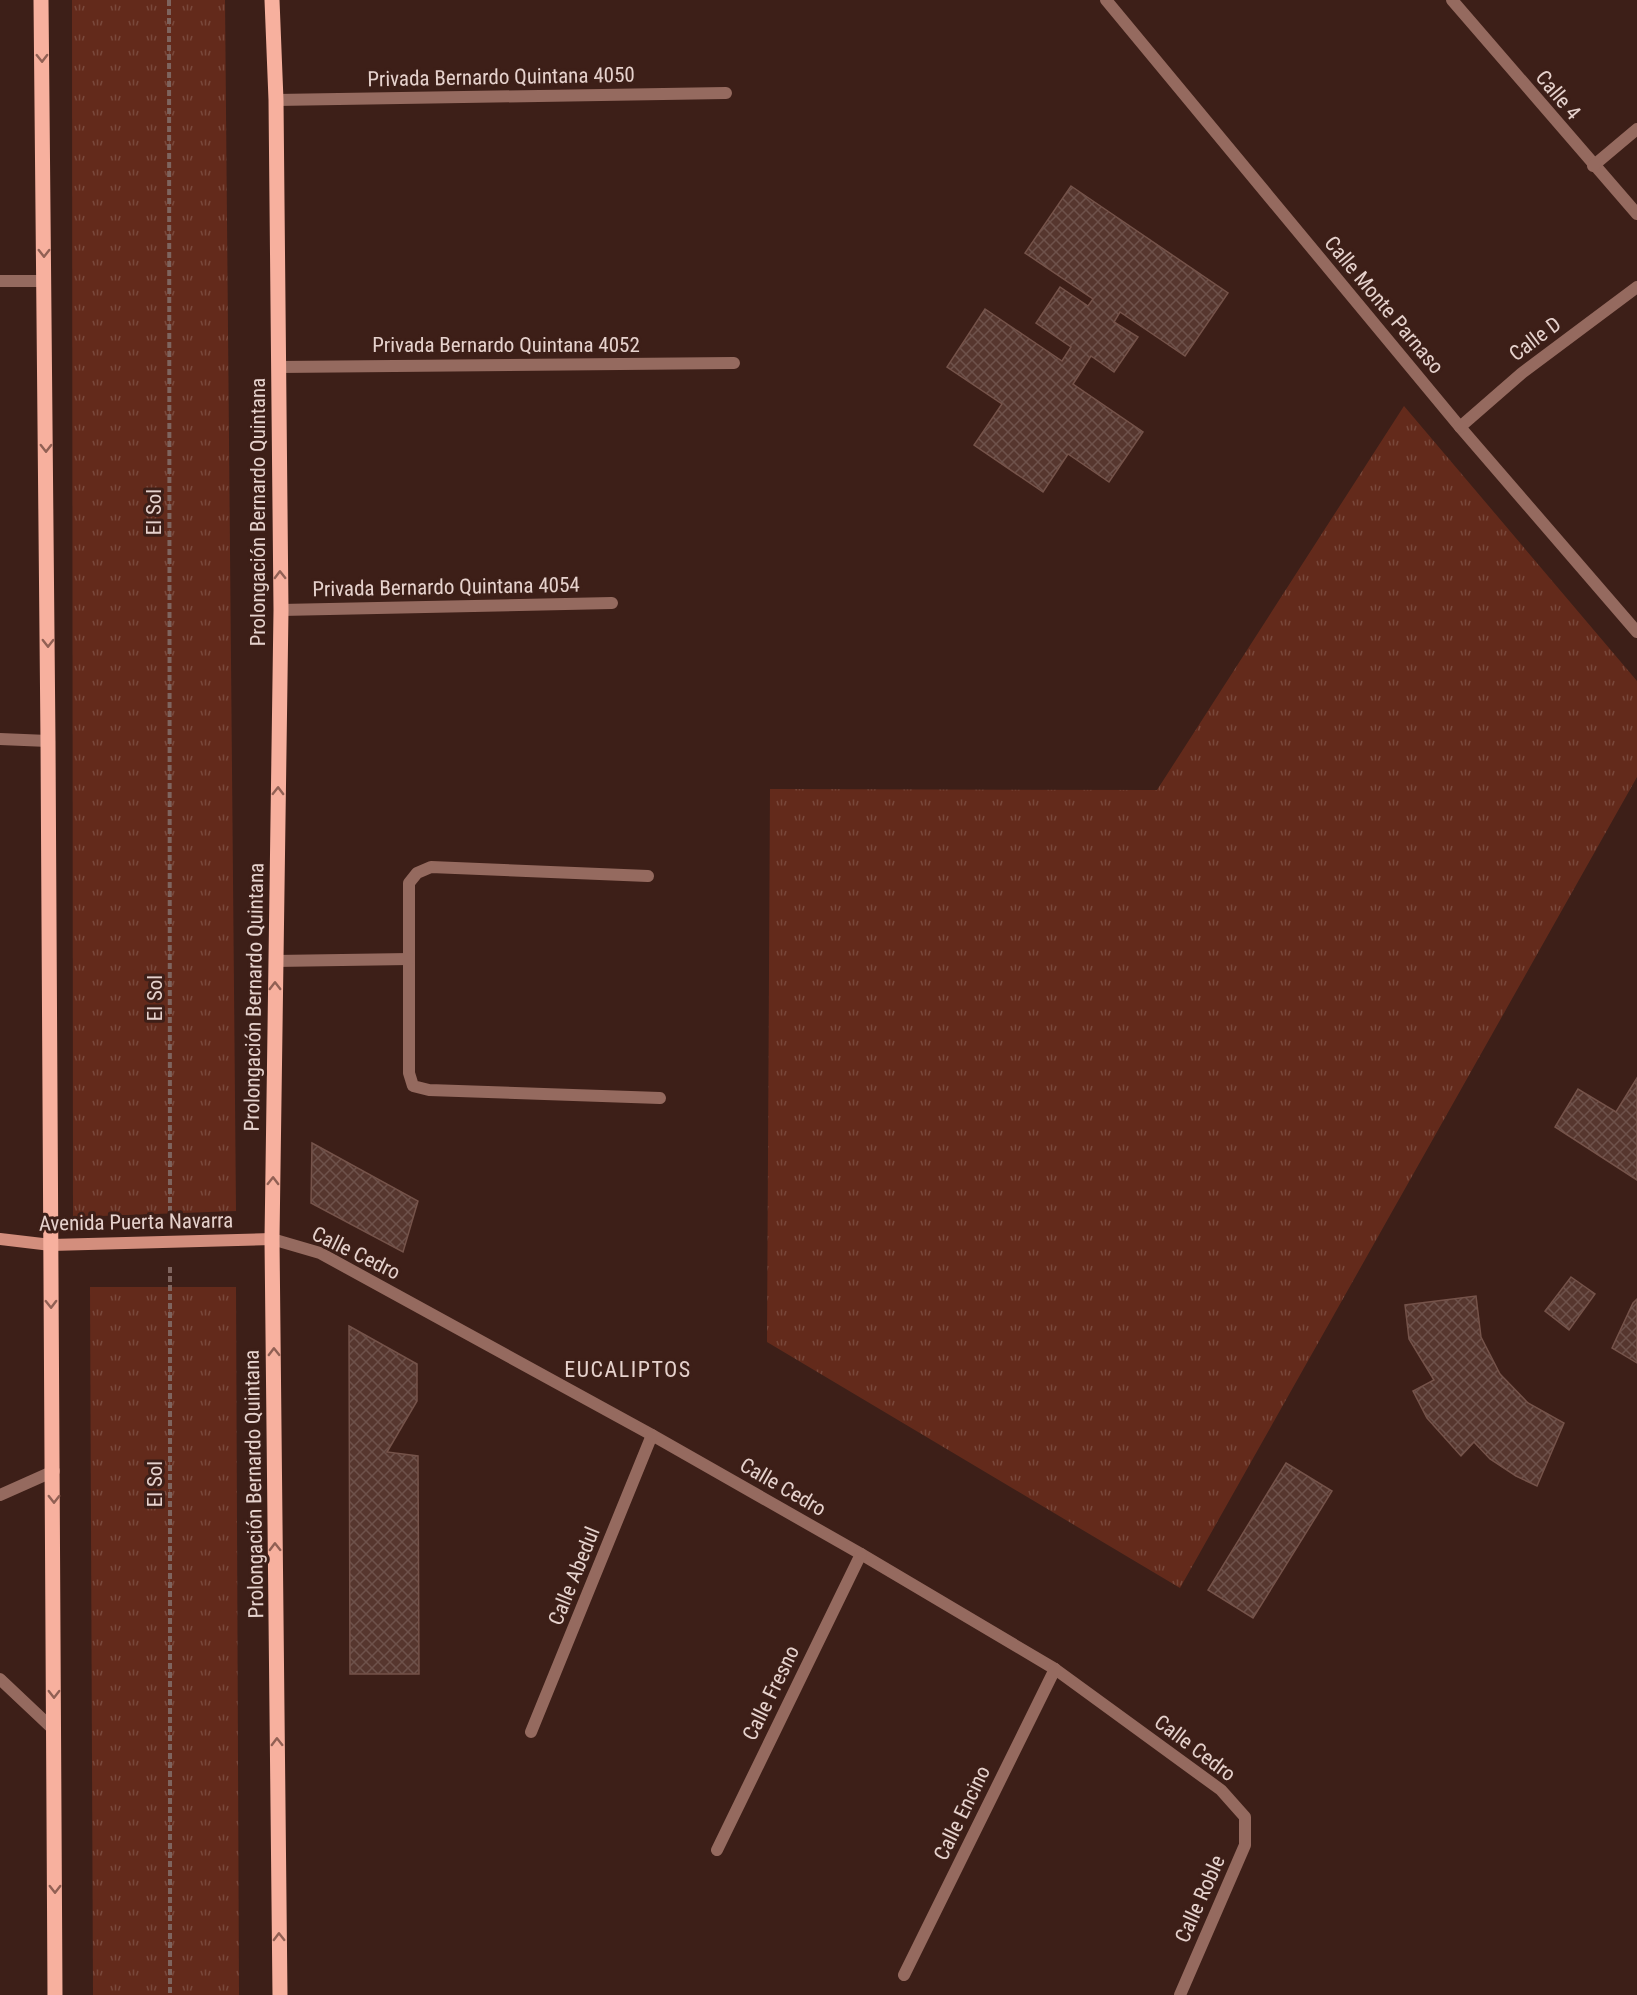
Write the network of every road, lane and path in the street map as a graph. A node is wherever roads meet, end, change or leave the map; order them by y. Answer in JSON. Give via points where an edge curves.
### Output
{"nodes":[{"id":1,"x":41,"y":0,"type":"edge"},
{"id":2,"x":168,"y":0,"type":"edge"},
{"id":3,"x":272,"y":0,"type":"edge"},
{"id":4,"x":1106,"y":0,"type":"edge"},
{"id":5,"x":1452,"y":0,"type":"edge"},
{"id":6,"x":726,"y":93,"type":"dead end"},
{"id":7,"x":276,"y":100,"type":"junction"},
{"id":8,"x":1637,"y":129,"type":"edge"},
{"id":9,"x":1593,"y":166,"type":"junction"},
{"id":10,"x":1637,"y":214,"type":"edge"},
{"id":11,"x":0,"y":281,"type":"edge"},
{"id":12,"x":44,"y":281,"type":"junction"},
{"id":13,"x":1637,"y":287,"type":"edge"},
{"id":14,"x":734,"y":363,"type":"dead end"},
{"id":15,"x":278,"y":367,"type":"junction"},
{"id":16,"x":1460,"y":427,"type":"junction"},
{"id":17,"x":612,"y":603,"type":"dead end"},
{"id":18,"x":281,"y":610,"type":"junction"},
{"id":19,"x":1637,"y":632,"type":"edge"},
{"id":20,"x":0,"y":739,"type":"edge"},
{"id":21,"x":48,"y":741,"type":"junction"},
{"id":22,"x":648,"y":876,"type":"dead end"},
{"id":23,"x":409,"y":959,"type":"junction"},
{"id":24,"x":275,"y":961,"type":"junction"},
{"id":25,"x":660,"y":1098,"type":"dead end"},
{"id":26,"x":0,"y":1239,"type":"edge"},
{"id":27,"x":272,"y":1239,"type":"junction"},
{"id":28,"x":170,"y":1242,"type":"junction"},
{"id":29,"x":51,"y":1245,"type":"junction"},
{"id":30,"x":652,"y":1435,"type":"junction"},
{"id":31,"x":54,"y":1471,"type":"junction"},
{"id":32,"x":0,"y":1495,"type":"edge"},
{"id":33,"x":861,"y":1554,"type":"junction"},
{"id":34,"x":1054,"y":1669,"type":"junction"},
{"id":35,"x":0,"y":1679,"type":"edge"},
{"id":36,"x":54,"y":1730,"type":"junction"},
{"id":37,"x":531,"y":1732,"type":"dead end"},
{"id":38,"x":1245,"y":1816,"type":"joint"},
{"id":39,"x":717,"y":1850,"type":"dead end"},
{"id":40,"x":904,"y":1975,"type":"dead end"},
{"id":41,"x":55,"y":1995,"type":"edge"},
{"id":42,"x":170,"y":1995,"type":"edge"},
{"id":43,"x":280,"y":1995,"type":"edge"},
{"id":44,"x":1180,"y":1995,"type":"edge"}],
"edges":[{"from":1,"to":12,"type":"main road","one_way":true},
{"from":2,"to":28,"type":"path","name":"El Sol"},
{"from":3,"to":7,"type":"main road","name":"Prolongación Bernardo Quintana"},
{"from":4,"to":16,"type":"street","name":"Calle Monte Parnaso"},
{"from":5,"to":9,"type":"street","name":"Calle 4"},
{"from":6,"to":7,"type":"street","name":"Privada Bernardo Quintana 4050"},
{"from":7,"to":15,"type":"main road","name":"Prolongación Bernardo Quintana"},
{"from":8,"to":9,"type":"street"},
{"from":9,"to":10,"type":"street","name":"Calle 4"},
{"from":11,"to":12,"type":"street"},
{"from":12,"to":21,"type":"main road","one_way":true},
{"from":13,"to":16,"type":"street","name":"Calle D","via":[[1522,373]]},
{"from":14,"to":15,"type":"street","name":"Privada Bernardo Quintana 4052"},
{"from":18,"to":15,"type":"main road","name":"Prolongación Bernardo Quintana","one_way":true},
{"from":16,"to":19,"type":"street","name":"Calle Monte Parnaso"},
{"from":17,"to":18,"type":"street","name":"Privada Bernardo Quintana 4054"},
{"from":24,"to":18,"type":"main road","name":"Prolongación Bernardo Quintana","one_way":true},
{"from":20,"to":21,"type":"street"},
{"from":21,"to":29,"type":"main road"},
{"from":22,"to":23,"type":"street","via":[[431,867],[417,873],[410,883]]},
{"from":23,"to":24,"type":"street"},
{"from":23,"to":25,"type":"street","via":[[409,1073],[413,1086],[429,1090]]},
{"from":27,"to":24,"type":"main road","name":"Prolongación Bernardo Quintana","one_way":true},
{"from":26,"to":29,"type":"street","name":"Avenida Puerta Navarra"},
{"from":27,"to":28,"type":"street","name":"Avenida Puerta Navarra"},
{"from":27,"to":30,"type":"street","name":"Calle Cedro","via":[[320,1253]]},
{"from":43,"to":27,"type":"main road","name":"Prolongación Bernardo Quintana","one_way":true},
{"from":28,"to":29,"type":"street","name":"Avenida Puerta Navarra"},
{"from":28,"to":42,"type":"path","name":"El Sol"},
{"from":29,"to":31,"type":"main road","one_way":true},
{"from":30,"to":33,"type":"street","name":"Calle Cedro"},
{"from":30,"to":37,"type":"street","name":"Calle Abedul"},
{"from":31,"to":32,"type":"street"},
{"from":31,"to":36,"type":"main road","one_way":true},
{"from":33,"to":34,"type":"street","name":"Calle Cedro"},
{"from":33,"to":39,"type":"street","name":"Calle Fresno"},
{"from":34,"to":38,"type":"street","name":"Calle Cedro","via":[[1221,1790]]},
{"from":34,"to":40,"type":"street","name":"Calle Encino"},
{"from":35,"to":36,"type":"street"},
{"from":36,"to":41,"type":"main road","one_way":true},
{"from":38,"to":44,"type":"street","name":"Calle Roble","via":[[1245,1845]]}]}
